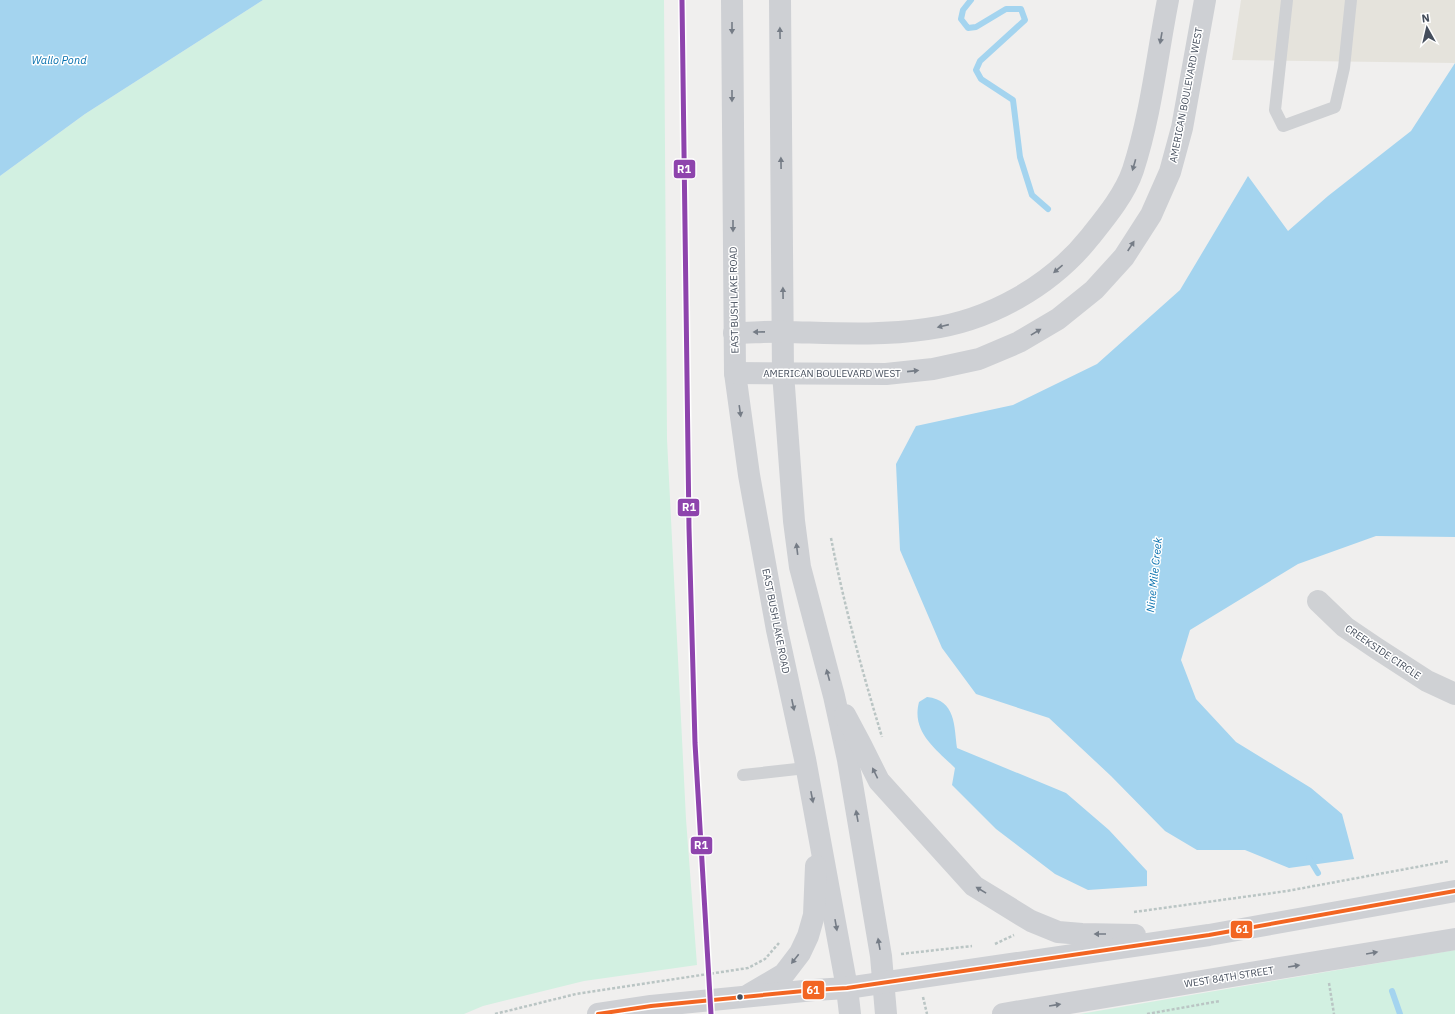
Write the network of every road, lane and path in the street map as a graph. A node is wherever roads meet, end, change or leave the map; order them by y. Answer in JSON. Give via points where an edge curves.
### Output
{"nodes":[{"id":1,"x":732,"y":0,"type":"edge"},
{"id":2,"x":780,"y":0,"type":"edge"},
{"id":3,"x":1168,"y":0,"type":"edge"},
{"id":4,"x":1205,"y":0,"type":"edge"},
{"id":5,"x":1287,"y":0,"type":"edge"},
{"id":6,"x":1351,"y":0,"type":"edge"},
{"id":7,"x":784,"y":332,"type":"junction"},
{"id":8,"x":734,"y":333,"type":"junction"},
{"id":9,"x":735,"y":373,"type":"junction"},
{"id":10,"x":784,"y":374,"type":"junction"},
{"id":11,"x":831,"y":538,"type":"dead end"},
{"id":12,"x":1318,"y":601,"type":"dead end"},
{"id":13,"x":1455,"y":694,"type":"edge"},
{"id":14,"x":834,"y":696,"type":"junction"},
{"id":15,"x":882,"y":737,"type":"dead end"},
{"id":16,"x":806,"y":768,"type":"junction"},
{"id":17,"x":743,"y":775,"type":"dead end"},
{"id":18,"x":818,"y":827,"type":"junction"},
{"id":19,"x":1449,"y":861,"type":"dead end"},
{"id":20,"x":1455,"y":891,"type":"edge"},
{"id":21,"x":1129,"y":913,"type":"dead end"},
{"id":22,"x":1209,"y":935,"type":"junction"},
{"id":23,"x":1455,"y":939,"type":"edge"},
{"id":24,"x":1329,"y":982,"type":"dead end"},
{"id":25,"x":883,"y":983,"type":"junction"},
{"id":26,"x":847,"y":988,"type":"junction"},
{"id":27,"x":744,"y":998,"type":"junction"},
{"id":28,"x":598,"y":1014,"type":"edge"},
{"id":29,"x":850,"y":1014,"type":"edge"},
{"id":30,"x":886,"y":1014,"type":"edge"},
{"id":31,"x":1003,"y":1014,"type":"edge"},
{"id":32,"x":1334,"y":1014,"type":"edge"}],
"edges":[{"from":1,"to":8,"type":"street","name":"EAST BUSH LAKE ROAD","one_way":true},
{"from":7,"to":2,"type":"street","one_way":true},
{"from":3,"to":7,"type":"street","one_way":true,"via":[[1145,123],[1132,171],[1114,208],[1078,252],[1039,285],[1001,306],[967,320],[928,329],[887,333]]},
{"from":10,"to":4,"type":"street","name":"AMERICAN BOULEVARD WEST","one_way":true,"via":[[886,374],[933,369],[979,359],[1019,342],[1058,319],[1094,290],[1124,257],[1151,215],[1170,172],[1182,128]]},
{"from":5,"to":6,"type":"lane","via":[[1275,110],[1283,126],[1335,107],[1344,68]]},
{"from":7,"to":8,"type":"street","one_way":true},
{"from":7,"to":10,"type":"street"},
{"from":8,"to":9,"type":"street","name":"EAST BUSH LAKE ROAD"},
{"from":9,"to":10,"type":"street","name":"AMERICAN BOULEVARD WEST"},
{"from":9,"to":16,"type":"street","name":"EAST BUSH LAKE ROAD","one_way":true,"via":[[750,483]]},
{"from":14,"to":10,"type":"street","one_way":true,"via":[[800,568],[794,521]]},
{"from":11,"to":15,"type":"path","via":[[841,589]]},
{"from":12,"to":13,"type":"street","name":"CREEKSIDE CIRCLE","via":[[1345,627],[1427,681]]},
{"from":22,"to":14,"type":"street","one_way":true,"via":[[1058,932],[1031,921],[974,886],[879,781]]},
{"from":25,"to":14,"type":"street","one_way":true,"via":[[881,956],[848,760]]},
{"from":16,"to":17,"type":"lane"},
{"from":16,"to":18,"type":"street","name":"EAST BUSH LAKE ROAD","one_way":true},
{"from":18,"to":26,"type":"street","name":"EAST BUSH LAKE ROAD","one_way":true},
{"from":18,"to":27,"type":"street","one_way":true,"via":[[814,915],[808,936],[800,953],[784,974]]},
{"from":19,"to":21,"type":"path","via":[[1287,891]]},
{"from":20,"to":22,"type":"street"},
{"from":22,"to":25,"type":"street"},
{"from":31,"to":23,"type":"street","name":"WEST 84TH STREET","one_way":true},
{"from":24,"to":32,"type":"path"},
{"from":25,"to":26,"type":"street"},
{"from":25,"to":30,"type":"street"},
{"from":26,"to":27,"type":"street"},
{"from":26,"to":29,"type":"street","name":"EAST BUSH LAKE ROAD"},
{"from":27,"to":28,"type":"street","via":[[651,1006]]}]}
